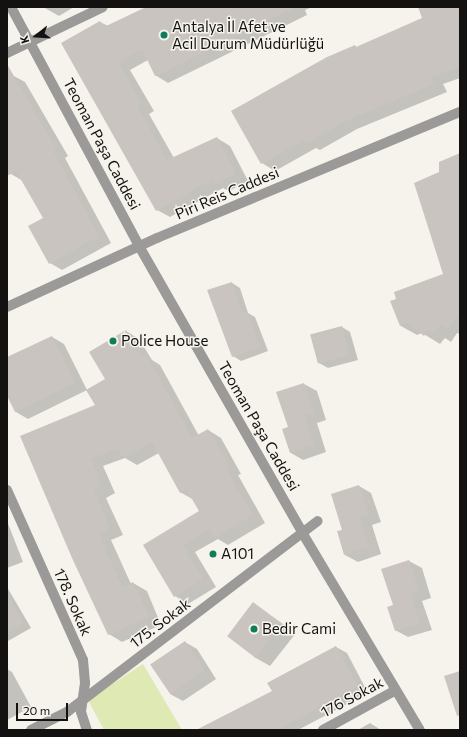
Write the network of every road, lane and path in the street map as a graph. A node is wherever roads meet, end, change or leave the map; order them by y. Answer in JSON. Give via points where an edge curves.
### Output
{"nodes":[{"id":1,"x":11,"y":7,"type":"edge"},
{"id":2,"x":103,"y":7,"type":"edge"},
{"id":3,"x":30,"y":41,"type":"junction"},
{"id":4,"x":7,"y":53,"type":"edge"},
{"id":5,"x":460,"y":112,"type":"edge"},
{"id":6,"x":139,"y":246,"type":"junction"},
{"id":7,"x":7,"y":307,"type":"edge"},
{"id":8,"x":7,"y":490,"type":"edge"},
{"id":9,"x":318,"y":521,"type":"dead end"},
{"id":10,"x":303,"y":534,"type":"junction"},
{"id":11,"x":396,"y":690,"type":"junction"},
{"id":12,"x":83,"y":699,"type":"junction"},
{"id":13,"x":31,"y":730,"type":"edge"},
{"id":14,"x":87,"y":730,"type":"edge"},
{"id":15,"x":322,"y":730,"type":"edge"},
{"id":16,"x":420,"y":730,"type":"edge"}],
"edges":[{"from":1,"to":3,"type":"street","name":"Teoman Paşa Caddesi"},
{"from":2,"to":3,"type":"street"},
{"from":3,"to":4,"type":"street"},
{"from":3,"to":6,"type":"street","name":"Teoman Paşa Caddesi"},
{"from":5,"to":6,"type":"street","name":"Piri Reis Caddesi"},
{"from":6,"to":7,"type":"street","name":"Piri Reis Caddesi"},
{"from":6,"to":10,"type":"street","name":"Teoman Paşa Caddesi"},
{"from":8,"to":12,"type":"street","name":"178. Sokak","via":[[83,660]]},
{"from":9,"to":10,"type":"street","name":"175. Sokak"},
{"from":10,"to":11,"type":"street","name":"Teoman Paşa Caddesi"},
{"from":10,"to":12,"type":"street","name":"175. Sokak"},
{"from":11,"to":15,"type":"street","name":"176 Sokak"},
{"from":11,"to":16,"type":"street","name":"Teoman Paşa Caddesi"},
{"from":12,"to":13,"type":"street","name":"175. Sokak","via":[[67,712]]},
{"from":12,"to":14,"type":"street","name":"178. Sokak","via":[[81,712]]}]}
